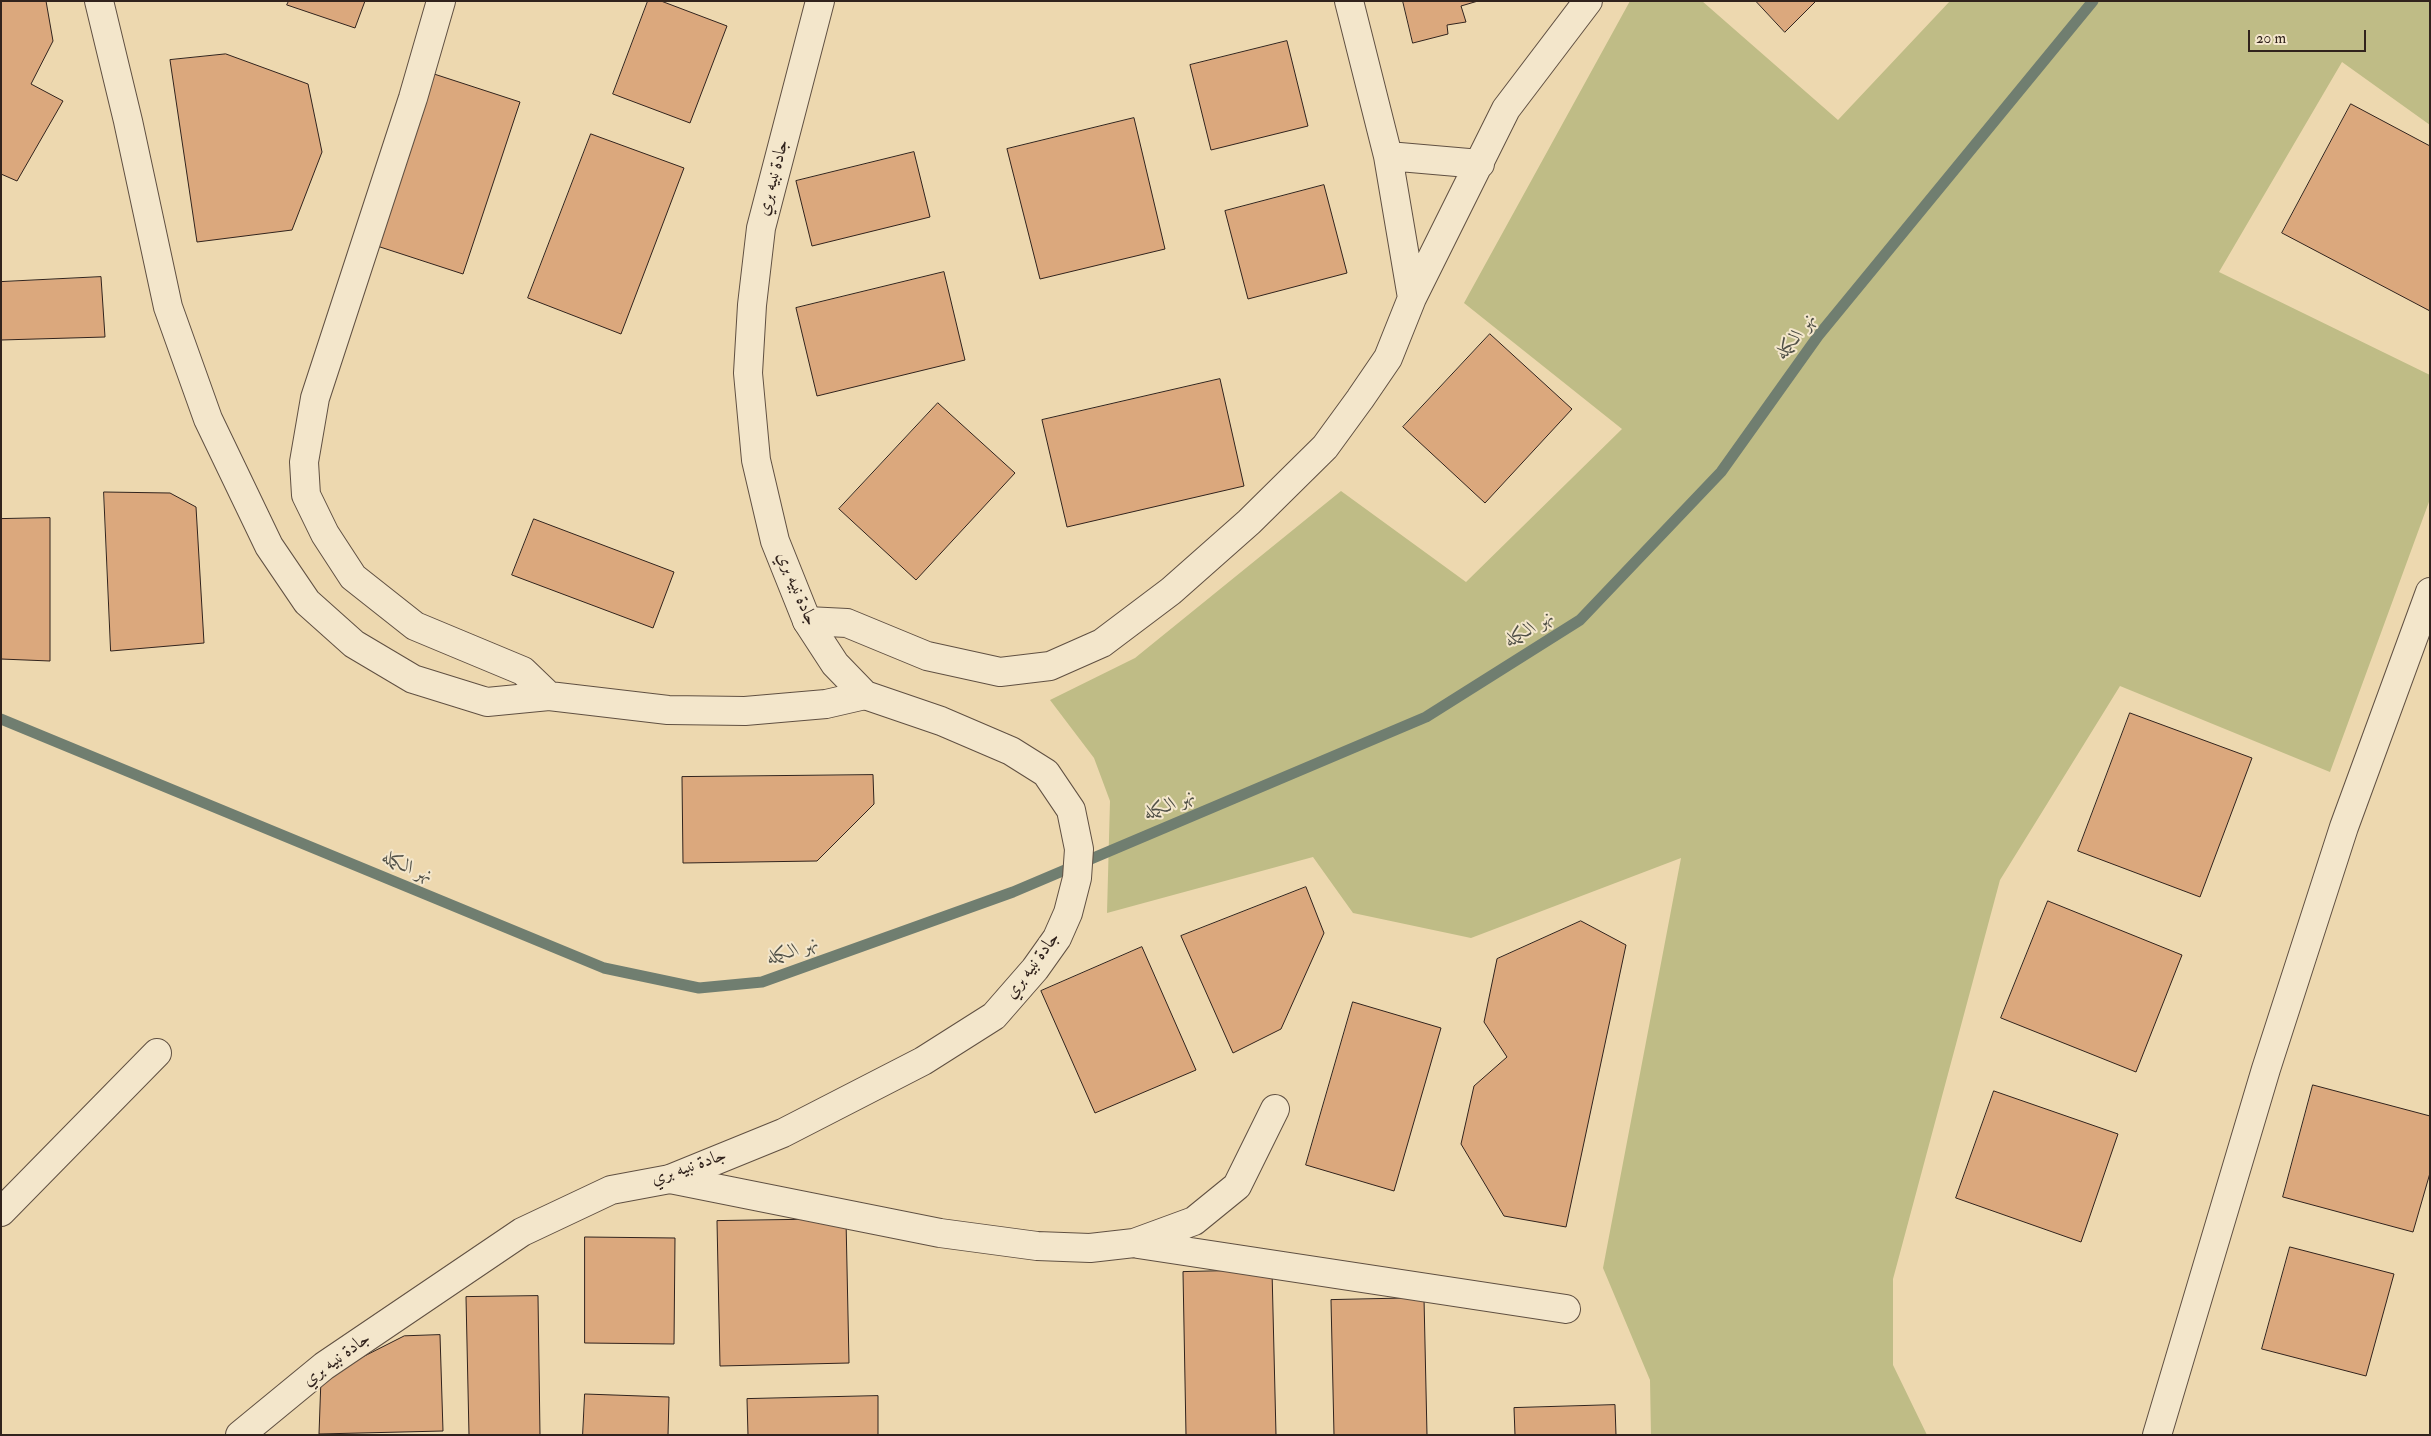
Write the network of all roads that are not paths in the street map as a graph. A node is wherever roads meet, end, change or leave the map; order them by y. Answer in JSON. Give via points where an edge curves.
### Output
{"nodes":[{"id":1,"x":99,"y":1,"type":"edge"},
{"id":2,"x":441,"y":1,"type":"edge"},
{"id":3,"x":820,"y":1,"type":"edge"},
{"id":4,"x":1350,"y":1,"type":"edge"},
{"id":5,"x":1588,"y":1,"type":"edge"},
{"id":6,"x":1388,"y":156,"type":"junction"},
{"id":7,"x":1480,"y":164,"type":"junction"},
{"id":8,"x":1412,"y":298,"type":"junction"},
{"id":9,"x":2430,"y":592,"type":"edge"},
{"id":10,"x":807,"y":621,"type":"junction"},
{"id":11,"x":866,"y":695,"type":"junction"},
{"id":12,"x":549,"y":696,"type":"junction"},
{"id":13,"x":157,"y":1053,"type":"dead end"},
{"id":14,"x":1275,"y":1109,"type":"dead end"},
{"id":15,"x":670,"y":1179,"type":"junction"},
{"id":16,"x":1,"y":1212,"type":"edge"},
{"id":17,"x":1134,"y":1243,"type":"junction"},
{"id":18,"x":1566,"y":1309,"type":"dead end"},
{"id":19,"x":240,"y":1435,"type":"edge"},
{"id":20,"x":2156,"y":1435,"type":"edge"}],
"edges":[{"from":1,"to":12,"type":"street","via":[[168,307],[208,419],[269,546],[307,602],[354,644],[413,679],[487,702]]},
{"from":2,"to":12,"type":"street","via":[[413,98],[315,398],[304,462],[306,495],[325,534],[353,577],[415,626],[523,671]]},
{"from":3,"to":10,"type":"street","name":"جادة نبيه بري","via":[[761,228],[748,373],[756,460],[775,541]]},
{"from":4,"to":6,"type":"street"},
{"from":5,"to":7,"type":"street","via":[[1506,109]]},
{"from":6,"to":7,"type":"street"},
{"from":6,"to":8,"type":"street"},
{"from":7,"to":8,"type":"street"},
{"from":8,"to":10,"type":"street","via":[[1388,358],[1325,447],[1249,522],[1178,585],[1102,644],[1050,666],[1000,672],[927,656],[847,623]]},
{"from":9,"to":20,"type":"street","via":[[2344,826],[2266,1069]]},
{"from":10,"to":11,"type":"street","name":"جادة نبيه بري","via":[[835,664]]},
{"from":11,"to":12,"type":"street","via":[[826,704],[745,711],[668,710]]},
{"from":11,"to":15,"type":"street","name":"جادة نبيه بري","via":[[941,721],[1011,751],[1046,773],[1071,810],[1080,849],[1068,913],[1057,938],[1035,969],[994,1016],[858,1096],[783,1133]]},
{"from":13,"to":16,"type":"street"},
{"from":14,"to":17,"type":"street","via":[[1237,1186],[1194,1221]]},
{"from":15,"to":17,"type":"street","via":[[950,1234],[1037,1246],[1090,1248]]},
{"from":15,"to":19,"type":"street","name":"جادة نبيه بري","via":[[611,1190],[522,1232],[324,1366]]},
{"from":17,"to":18,"type":"street"}]}
